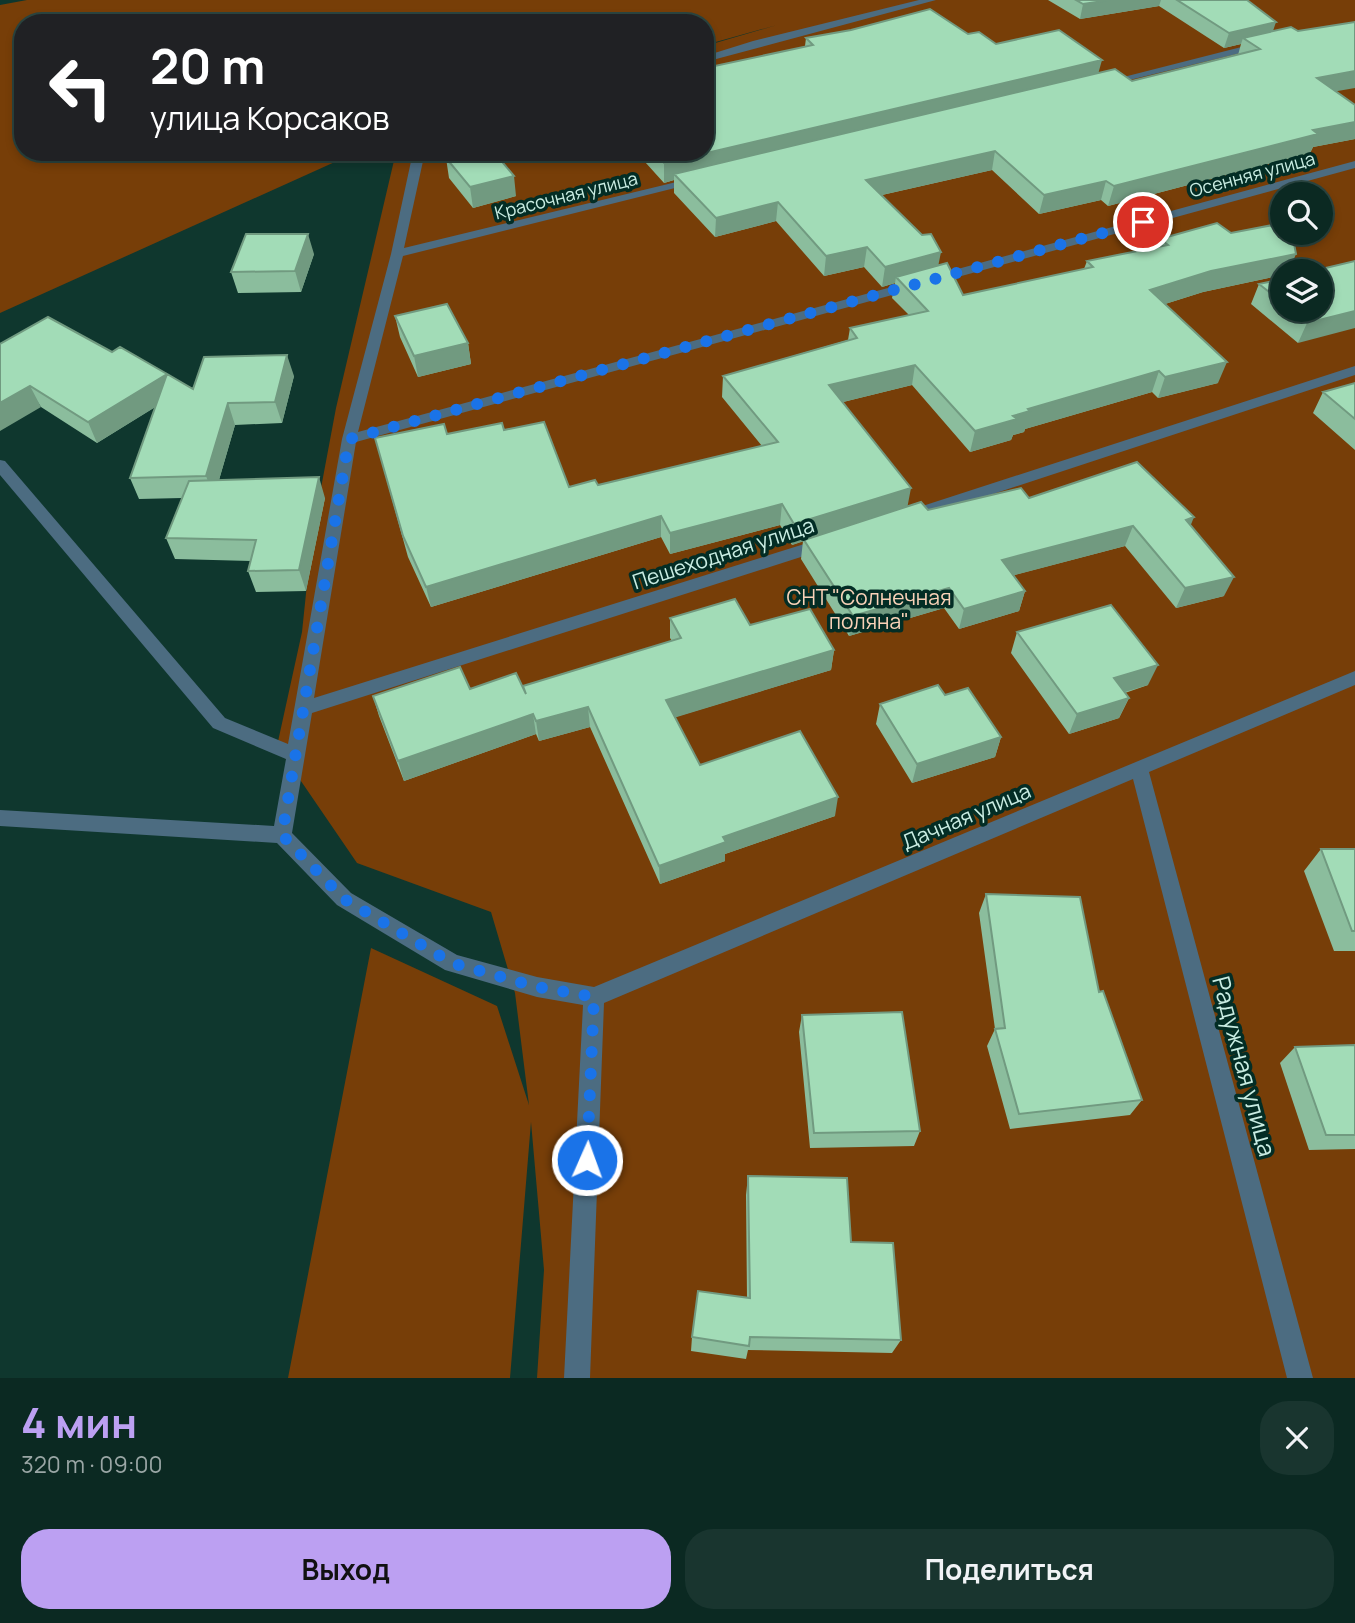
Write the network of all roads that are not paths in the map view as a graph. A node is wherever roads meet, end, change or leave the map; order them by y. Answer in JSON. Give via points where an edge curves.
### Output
{"nodes":[{"id":1,"x":931,"y":0,"type":"edge"},
{"id":2,"x":1274,"y":42,"type":"edge"},
{"id":3,"x":714,"y":56,"type":"edge"},
{"id":4,"x":1099,"y":84,"type":"edge"},
{"id":5,"x":417,"y":161,"type":"edge"},
{"id":6,"x":1355,"y":164,"type":"edge"},
{"id":7,"x":708,"y":179,"type":"edge"},
{"id":8,"x":397,"y":254,"type":"junction"},
{"id":9,"x":1355,"y":370,"type":"edge"},
{"id":10,"x":349,"y":439,"type":"junction"},
{"id":11,"x":0,"y":465,"type":"edge"},
{"id":12,"x":895,"y":521,"type":"edge"},
{"id":13,"x":843,"y":537,"type":"edge"},
{"id":14,"x":1355,"y":678,"type":"edge"},
{"id":15,"x":302,"y":709,"type":"junction"},
{"id":16,"x":295,"y":755,"type":"junction"},
{"id":17,"x":1139,"y":768,"type":"junction"},
{"id":18,"x":0,"y":818,"type":"edge"},
{"id":19,"x":282,"y":835,"type":"junction"},
{"id":20,"x":594,"y":997,"type":"junction"},
{"id":21,"x":578,"y":1378,"type":"edge"},
{"id":22,"x":1300,"y":1378,"type":"edge"}],
"edges":[{"from":1,"to":3,"type":"street"},
{"from":2,"to":4,"type":"street"},
{"from":5,"to":8,"type":"street"},
{"from":6,"to":10,"type":"street","name":"Осенняя улица"},
{"from":7,"to":8,"type":"street","name":"Красочная улица"},
{"from":8,"to":10,"type":"street"},
{"from":9,"to":12,"type":"street"},
{"from":10,"to":15,"type":"street"},
{"from":11,"to":16,"type":"street","via":[[219,723]]},
{"from":13,"to":15,"type":"street","name":"Пешеходная улица"},
{"from":14,"to":17,"type":"street","name":"Дачная улица"},
{"from":15,"to":16,"type":"street"},
{"from":16,"to":19,"type":"street"},
{"from":17,"to":20,"type":"street","name":"Дачная улица"},
{"from":17,"to":22,"type":"street","name":"Радужная улица"},
{"from":18,"to":19,"type":"street"},
{"from":19,"to":20,"type":"street","via":[[344,899],[452,963],[537,987]]},
{"from":20,"to":21,"type":"street"}]}
